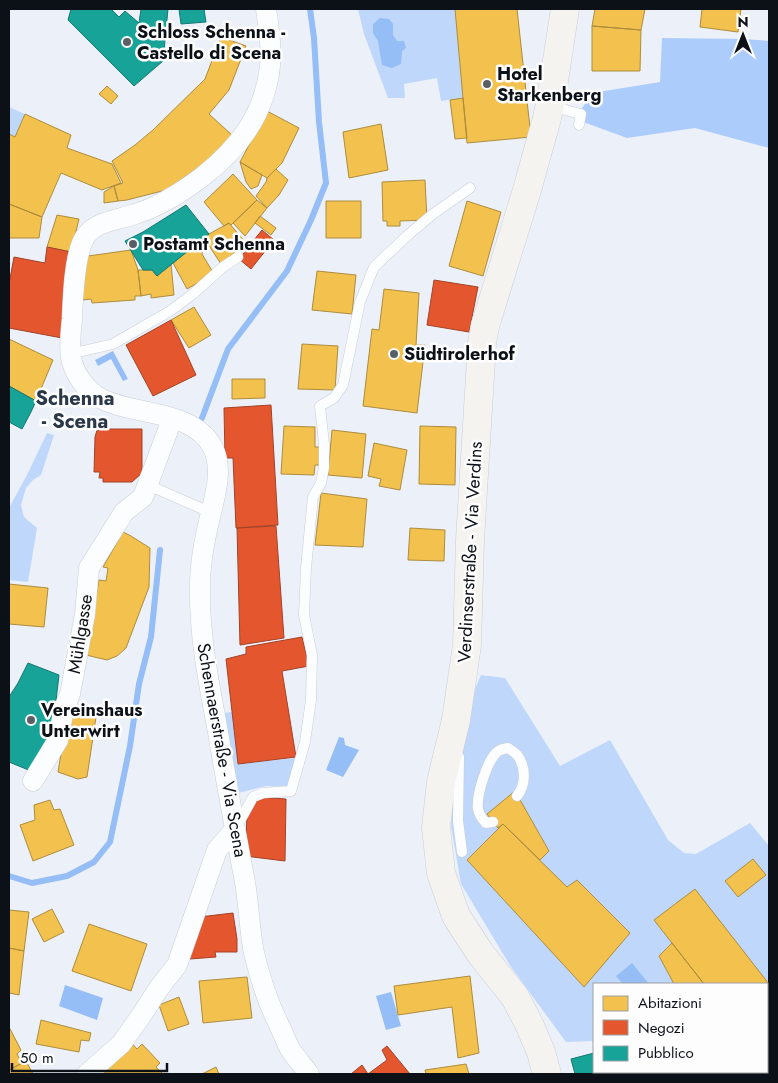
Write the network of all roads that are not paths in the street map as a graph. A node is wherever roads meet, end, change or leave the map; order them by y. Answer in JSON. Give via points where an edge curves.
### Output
{"nodes":[{"id":1,"x":266,"y":9,"type":"edge"},
{"id":2,"x":565,"y":9,"type":"edge"},
{"id":3,"x":551,"y":100,"type":"junction"},
{"id":4,"x":579,"y":125,"type":"dead end"},
{"id":5,"x":470,"y":188,"type":"dead end"},
{"id":6,"x":238,"y":257,"type":"dead end"},
{"id":7,"x":70,"y":354,"type":"junction"},
{"id":8,"x":180,"y":421,"type":"junction"},
{"id":9,"x":145,"y":492,"type":"junction"},
{"id":10,"x":212,"y":513,"type":"junction"},
{"id":11,"x":459,"y":757,"type":"dead end"},
{"id":12,"x":33,"y":781,"type":"dead end"},
{"id":13,"x":518,"y":796,"type":"dead end"},
{"id":14,"x":494,"y":822,"type":"dead end"},
{"id":15,"x":235,"y":830,"type":"junction"},
{"id":16,"x":462,"y":852,"type":"dead end"},
{"id":17,"x":88,"y":1074,"type":"edge"},
{"id":18,"x":309,"y":1074,"type":"edge"},
{"id":19,"x":547,"y":1074,"type":"edge"}],
"edges":[{"from":1,"to":7,"type":"street","via":[[270,34],[267,83],[251,126],[236,147],[187,188],[137,214],[99,224],[82,242],[77,261]]},
{"from":2,"to":3,"type":"street","name":"Verdinserstraße - Via Verdins"},
{"from":3,"to":4,"type":"lane","via":[[566,110],[581,114]]},
{"from":3,"to":19,"type":"street","name":"Verdinserstraße - Via Verdins","via":[[482,343],[467,645],[456,720],[441,782],[436,828],[441,873],[456,916],[515,997],[541,1052]]},
{"from":5,"to":15,"type":"lane","via":[[433,214],[374,267],[360,302],[343,385],[334,398],[320,406],[324,467],[321,483],[313,497],[304,596],[304,615],[312,655],[311,700],[305,742],[291,791],[253,797]]},
{"from":6,"to":7,"type":"lane","via":[[170,312],[113,344]]},
{"from":7,"to":8,"type":"street","via":[[83,383],[98,397]]},
{"from":8,"to":9,"type":"street","name":"Mühlgasse","via":[[168,430]]},
{"from":8,"to":10,"type":"street","name":"Schennaerstraße - Via Scena","via":[[198,431],[213,447],[218,476]]},
{"from":9,"to":10,"type":"lane","via":[[157,489]]},
{"from":9,"to":12,"type":"street","name":"Mühlgasse","via":[[124,512],[89,568],[85,614],[58,740]]},
{"from":10,"to":15,"type":"street","name":"Schennaerstraße - Via Scena","via":[[203,554],[200,604],[206,666]]},
{"from":11,"to":16,"type":"lane","via":[[458,821]]},
{"from":13,"to":14,"type":"lane","via":[[525,777],[518,755],[508,748],[498,750],[485,771],[478,808],[486,822]]},
{"from":15,"to":17,"type":"street","via":[[217,850],[177,965],[121,1044]]},
{"from":15,"to":18,"type":"street","name":"Schennaerstraße - Via Scena","via":[[254,951],[269,1002],[290,1048]]}]}
